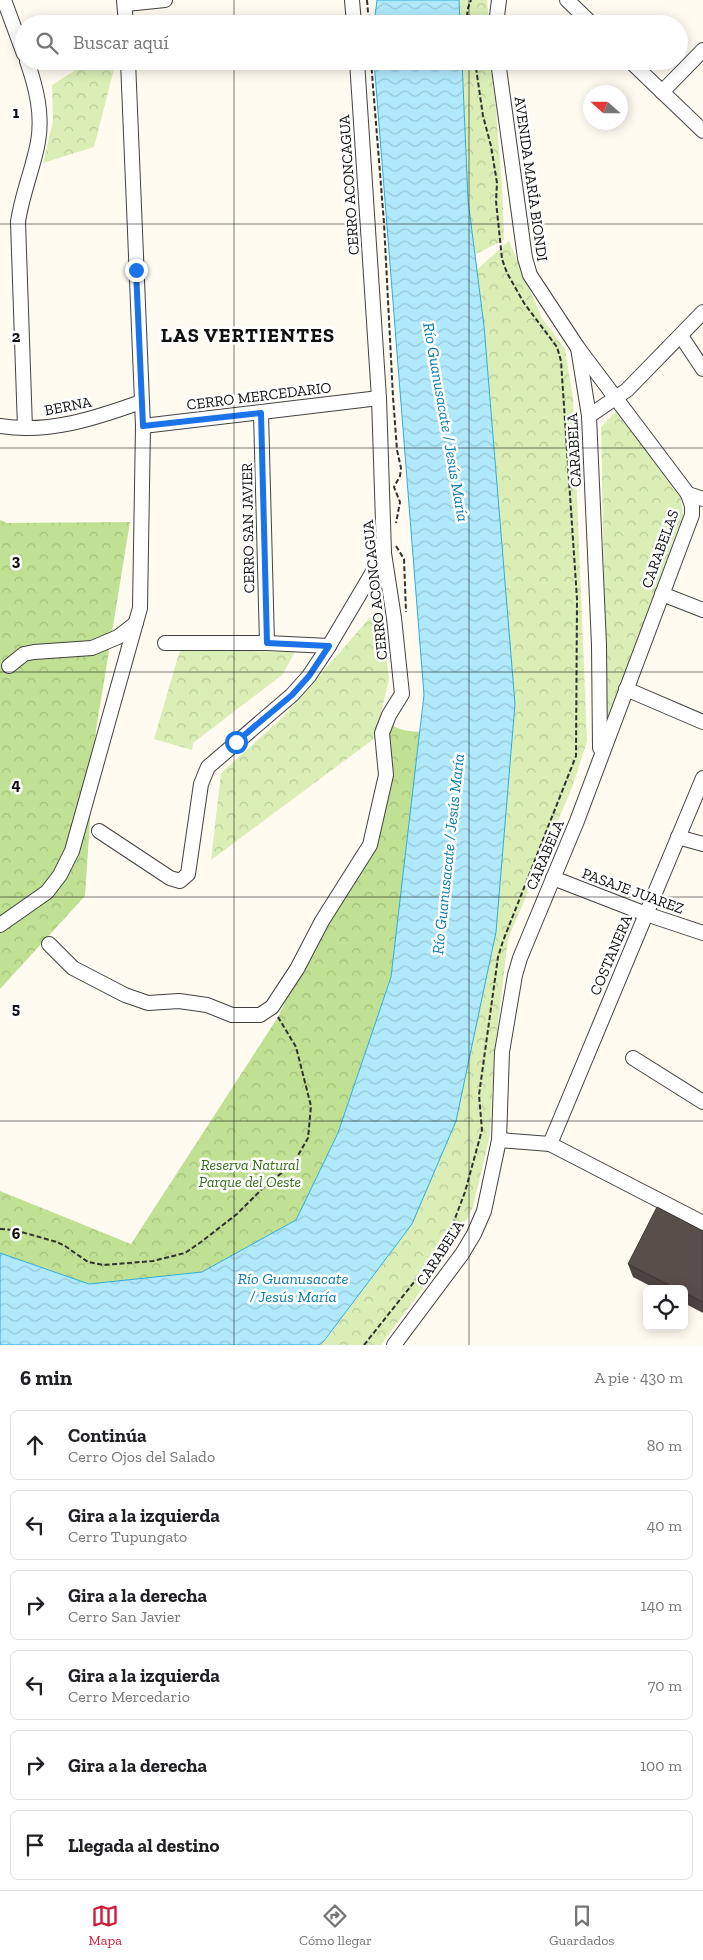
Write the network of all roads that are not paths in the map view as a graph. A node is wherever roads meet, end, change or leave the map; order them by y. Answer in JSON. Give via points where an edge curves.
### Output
{"nodes":[{"id":1,"x":4,"y":0,"type":"edge"},
{"id":2,"x":165,"y":0,"type":"edge"},
{"id":3,"x":352,"y":0,"type":"edge"},
{"id":4,"x":499,"y":0,"type":"edge"},
{"id":5,"x":568,"y":0,"type":"edge"},
{"id":6,"x":125,"y":2,"type":"edge"},
{"id":7,"x":126,"y":15,"type":"edge"},
{"id":8,"x":353,"y":15,"type":"edge"},
{"id":9,"x":497,"y":15,"type":"edge"},
{"id":10,"x":583,"y":15,"type":"edge"},
{"id":11,"x":15,"y":30,"type":"edge"},
{"id":12,"x":703,"y":50,"type":"edge"},
{"id":13,"x":688,"y":65,"type":"edge"},
{"id":14,"x":29,"y":70,"type":"edge"},
{"id":15,"x":128,"y":70,"type":"edge"},
{"id":16,"x":358,"y":70,"type":"edge"},
{"id":17,"x":499,"y":70,"type":"edge"},
{"id":18,"x":639,"y":70,"type":"edge"},
{"id":19,"x":683,"y":70,"type":"edge"},
{"id":20,"x":662,"y":92,"type":"junction"},
{"id":21,"x":703,"y":131,"type":"edge"},
{"id":22,"x":703,"y":312,"type":"edge"},
{"id":23,"x":681,"y":336,"type":"junction"},
{"id":24,"x":578,"y":348,"type":"junction"},
{"id":25,"x":703,"y":369,"type":"edge"},
{"id":26,"x":379,"y":398,"type":"junction"},
{"id":27,"x":617,"y":398,"type":"junction"},
{"id":28,"x":141,"y":402,"type":"junction"},
{"id":29,"x":261,"y":413,"type":"junction"},
{"id":30,"x":589,"y":416,"type":"junction"},
{"id":31,"x":0,"y":426,"type":"edge"},
{"id":32,"x":143,"y":426,"type":"junction"},
{"id":33,"x":25,"y":428,"type":"junction"},
{"id":34,"x":688,"y":494,"type":"junction"},
{"id":35,"x":703,"y":499,"type":"edge"},
{"id":36,"x":389,"y":549,"type":"junction"},
{"id":37,"x":662,"y":594,"type":"junction"},
{"id":38,"x":703,"y":610,"type":"edge"},
{"id":39,"x":136,"y":623,"type":"junction"},
{"id":40,"x":165,"y":643,"type":"dead end"},
{"id":41,"x":267,"y":643,"type":"junction"},
{"id":42,"x":329,"y":646,"type":"junction"},
{"id":43,"x":9,"y":666,"type":"dead end"},
{"id":44,"x":626,"y":688,"type":"junction"},
{"id":45,"x":703,"y":722,"type":"edge"},
{"id":46,"x":600,"y":758,"type":"junction"},
{"id":47,"x":703,"y":778,"type":"edge"},
{"id":48,"x":99,"y":832,"type":"dead end"},
{"id":49,"x":678,"y":837,"type":"junction"},
{"id":50,"x":703,"y":844,"type":"edge"},
{"id":51,"x":553,"y":878,"type":"junction"},
{"id":52,"x":646,"y":914,"type":"junction"},
{"id":53,"x":0,"y":925,"type":"edge"},
{"id":54,"x":703,"y":933,"type":"edge"},
{"id":55,"x":49,"y":944,"type":"dead end"},
{"id":56,"x":633,"y":1058,"type":"dead end"},
{"id":57,"x":703,"y":1102,"type":"edge"},
{"id":58,"x":499,"y":1140,"type":"junction"},
{"id":59,"x":550,"y":1144,"type":"junction"},
{"id":60,"x":703,"y":1223,"type":"edge"},
{"id":61,"x":394,"y":1345,"type":"edge"}],
"edges":[{"from":1,"to":11,"type":"street"},
{"from":2,"to":6,"type":"street"},
{"from":3,"to":8,"type":"street"},
{"from":4,"to":9,"type":"street"},
{"from":5,"to":10,"type":"street"},
{"from":6,"to":7,"type":"street"},
{"from":12,"to":13,"type":"street"},
{"from":14,"to":33,"type":"street","via":[[40,116],[38,142],[20,202],[18,222]]},
{"from":15,"to":28,"type":"street"},
{"from":16,"to":26,"type":"street","name":"CERRO ACONCAGUA"},
{"from":17,"to":24,"type":"street","name":"AVENIDA MARÍA BIONDI","via":[[527,267]]},
{"from":18,"to":20,"type":"street"},
{"from":19,"to":20,"type":"street"},
{"from":20,"to":21,"type":"street"},
{"from":22,"to":23,"type":"street"},
{"from":23,"to":25,"type":"street"},
{"from":23,"to":27,"type":"street"},
{"from":24,"to":27,"type":"street","name":"CARABELAS"},
{"from":24,"to":30,"type":"street","name":"CARABELA"},
{"from":26,"to":29,"type":"street","name":"CERRO MERCEDARIO"},
{"from":26,"to":36,"type":"street","name":"CERRO ACONCAGUA"},
{"from":27,"to":30,"type":"street"},
{"from":27,"to":34,"type":"street","name":"CARABELAS"},
{"from":28,"to":32,"type":"street"},
{"from":28,"to":33,"type":"street","name":"BERNA","via":[[107,415],[56,427]]},
{"from":29,"to":32,"type":"street","name":"CERRO MERCEDARIO"},
{"from":29,"to":41,"type":"street","name":"CERRO SAN JAVIER"},
{"from":30,"to":46,"type":"street","name":"CARABELA","via":[[599,645]]},
{"from":31,"to":33,"type":"street","name":"BERNA"},
{"from":32,"to":39,"type":"street","via":[[140,608]]},
{"from":34,"to":35,"type":"street"},
{"from":34,"to":37,"type":"street","name":"CARABELAS","via":[[692,514]]},
{"from":36,"to":42,"type":"street"},
{"from":36,"to":55,"type":"street","name":"CERRO ACONCAGUA","via":[[402,694],[382,733],[386,775],[370,845],[272,1007],[260,1015],[232,1015],[208,1005],[179,1001],[148,1003],[73,968]]},
{"from":37,"to":38,"type":"street"},
{"from":37,"to":44,"type":"street","name":"CARABELAS"},
{"from":39,"to":43,"type":"street","via":[[118,637],[92,648],[24,654]]},
{"from":39,"to":53,"type":"street","via":[[72,851],[47,892]]},
{"from":40,"to":41,"type":"street"},
{"from":41,"to":42,"type":"street"},
{"from":42,"to":48,"type":"street","via":[[292,695],[208,767],[201,784],[188,874],[180,881],[170,878]]},
{"from":44,"to":45,"type":"street"},
{"from":44,"to":46,"type":"street","name":"CARABELAS"},
{"from":46,"to":51,"type":"street","name":"CARABELA"},
{"from":47,"to":49,"type":"street","name":"COSTANERA"},
{"from":49,"to":50,"type":"street"},
{"from":49,"to":52,"type":"street","name":"COSTANERA"},
{"from":51,"to":52,"type":"street","name":"PASAJE JUAREZ"},
{"from":51,"to":58,"type":"street","name":"CARABELA","via":[[515,975],[502,1052]]},
{"from":52,"to":54,"type":"street","name":"PASAJE JUAREZ"},
{"from":52,"to":59,"type":"street","name":"COSTANERA"},
{"from":56,"to":57,"type":"street"},
{"from":58,"to":59,"type":"street"},
{"from":58,"to":61,"type":"street","name":"CARABELA","via":[[484,1211],[474,1234],[448,1276]]},
{"from":59,"to":60,"type":"street"}]}
